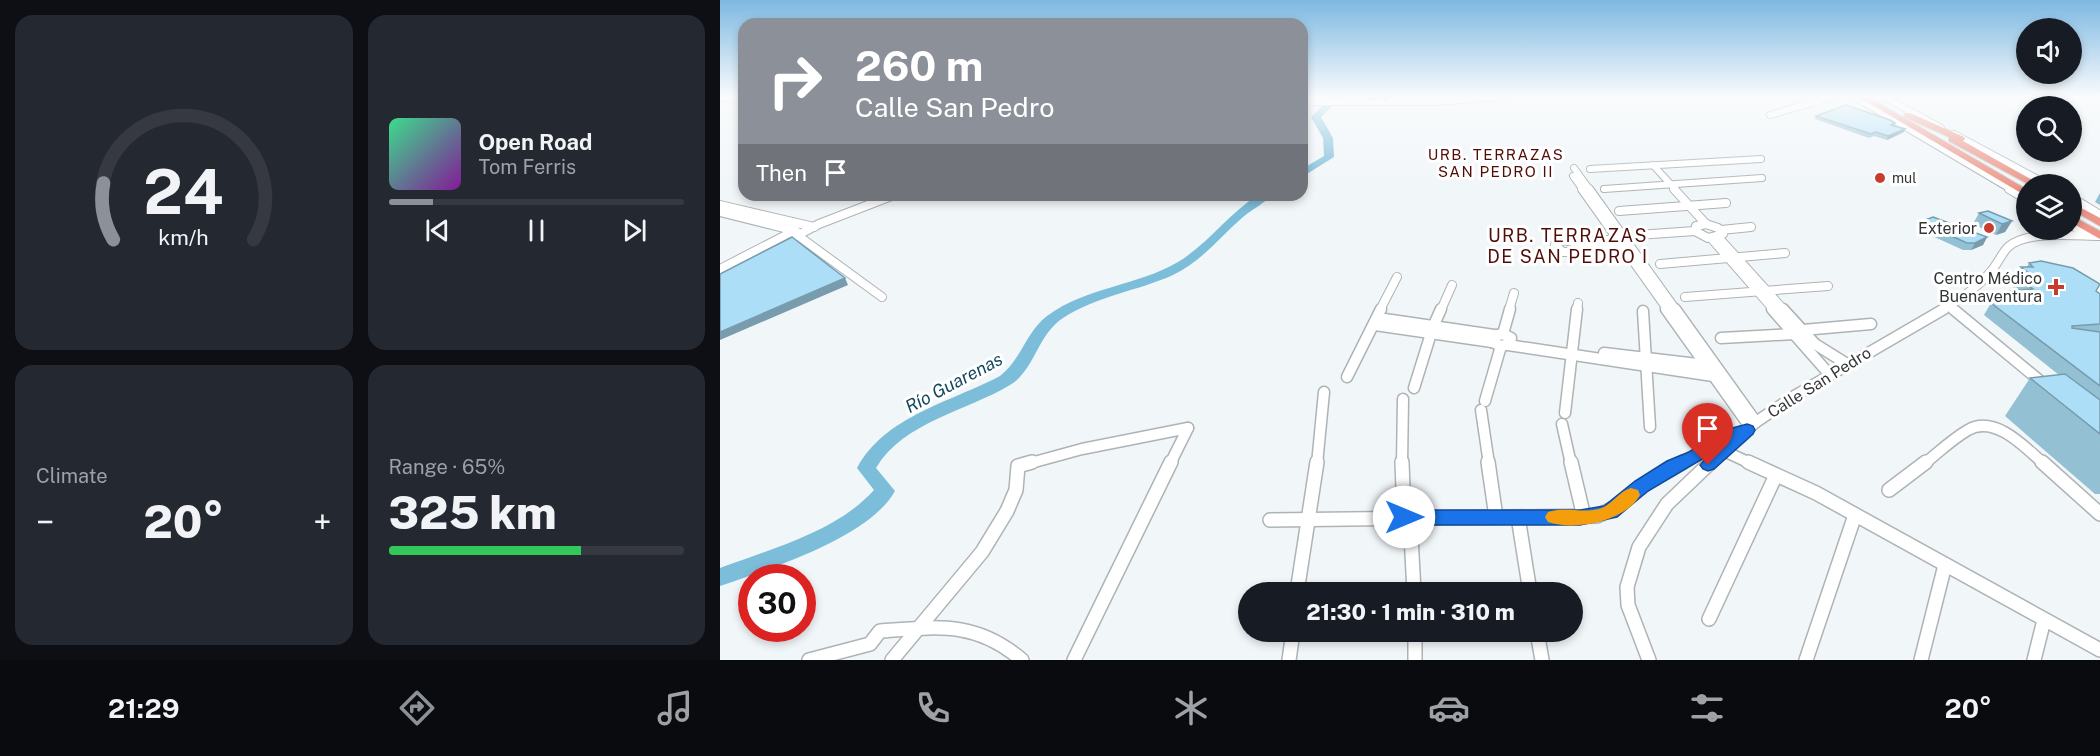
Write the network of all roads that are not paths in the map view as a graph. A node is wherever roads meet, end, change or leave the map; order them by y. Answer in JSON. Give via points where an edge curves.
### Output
{"nodes":[{"id":1,"x":1905,"y":127,"type":"edge"},
{"id":2,"x":1913,"y":127,"type":"edge"},
{"id":3,"x":1928,"y":127,"type":"edge"},
{"id":4,"x":1934,"y":127,"type":"edge"},
{"id":5,"x":1941,"y":127,"type":"edge"},
{"id":6,"x":1971,"y":143,"type":"junction"},
{"id":7,"x":1761,"y":159,"type":"dead end"},
{"id":8,"x":1650,"y":165,"type":"junction"},
{"id":9,"x":1590,"y":169,"type":"dead end"},
{"id":10,"x":2016,"y":174,"type":"edge"},
{"id":11,"x":2028,"y":174,"type":"edge"},
{"id":12,"x":1577,"y":175,"type":"dead end"},
{"id":13,"x":1762,"y":178,"type":"dead end"},
{"id":14,"x":1667,"y":185,"type":"junction"},
{"id":15,"x":2016,"y":187,"type":"edge"},
{"id":16,"x":1604,"y":189,"type":"dead end"},
{"id":17,"x":2016,"y":193,"type":"edge"},
{"id":18,"x":871,"y":201,"type":"edge"},
{"id":19,"x":878,"y":201,"type":"edge"},
{"id":20,"x":1725,"y":203,"type":"dead end"},
{"id":21,"x":2082,"y":204,"type":"edge"},
{"id":22,"x":720,"y":205,"type":"edge"},
{"id":23,"x":1687,"y":207,"type":"junction"},
{"id":24,"x":1619,"y":211,"type":"dead end"},
{"id":25,"x":720,"y":212,"type":"edge"},
{"id":26,"x":2082,"y":212,"type":"edge"},
{"id":27,"x":2100,"y":215,"type":"edge"},
{"id":28,"x":2100,"y":223,"type":"edge"},
{"id":29,"x":1700,"y":227,"type":"junction"},
{"id":30,"x":1751,"y":227,"type":"dead end"},
{"id":31,"x":2082,"y":227,"type":"edge"},
{"id":32,"x":803,"y":230,"type":"junction"},
{"id":33,"x":1638,"y":235,"type":"dead end"},
{"id":34,"x":1717,"y":235,"type":"junction"},
{"id":35,"x":2094,"y":236,"type":"edge"},
{"id":36,"x":1622,"y":242,"type":"junction"},
{"id":37,"x":1577,"y":245,"type":"dead end"},
{"id":38,"x":1785,"y":253,"type":"dead end"},
{"id":39,"x":1733,"y":258,"type":"junction"},
{"id":40,"x":1660,"y":264,"type":"dead end"},
{"id":41,"x":720,"y":269,"type":"edge"},
{"id":42,"x":720,"y":275,"type":"edge"},
{"id":43,"x":1397,"y":277,"type":"dead end"},
{"id":44,"x":1452,"y":285,"type":"dead end"},
{"id":45,"x":1828,"y":286,"type":"dead end"},
{"id":46,"x":1763,"y":292,"type":"junction"},
{"id":47,"x":1514,"y":294,"type":"dead end"},
{"id":48,"x":882,"y":297,"type":"dead end"},
{"id":49,"x":1685,"y":297,"type":"dead end"},
{"id":50,"x":1578,"y":303,"type":"dead end"},
{"id":51,"x":1950,"y":306,"type":"junction"},
{"id":52,"x":1643,"y":311,"type":"dead end"},
{"id":53,"x":1376,"y":321,"type":"junction"},
{"id":54,"x":1871,"y":324,"type":"dead end"},
{"id":55,"x":1432,"y":330,"type":"junction"},
{"id":56,"x":1799,"y":332,"type":"junction"},
{"id":57,"x":1721,"y":338,"type":"dead end"},
{"id":58,"x":1501,"y":340,"type":"junction"},
{"id":59,"x":1571,"y":351,"type":"junction"},
{"id":60,"x":1648,"y":362,"type":"junction"},
{"id":61,"x":1847,"y":364,"type":"junction"},
{"id":62,"x":1705,"y":365,"type":"junction"},
{"id":63,"x":1715,"y":371,"type":"junction"},
{"id":64,"x":1830,"y":375,"type":"junction"},
{"id":65,"x":1347,"y":377,"type":"dead end"},
{"id":66,"x":1414,"y":388,"type":"dead end"},
{"id":67,"x":1324,"y":392,"type":"dead end"},
{"id":68,"x":2053,"y":392,"type":"edge"},
{"id":69,"x":1403,"y":399,"type":"dead end"},
{"id":70,"x":1751,"y":426,"type":"junction"},
{"id":71,"x":1650,"y":427,"type":"dead end"},
{"id":72,"x":1724,"y":451,"type":"junction"},
{"id":73,"x":1776,"y":475,"type":"junction"},
{"id":74,"x":1889,"y":490,"type":"dead end"},
{"id":75,"x":2100,"y":514,"type":"edge"},
{"id":76,"x":1855,"y":515,"type":"junction"},
{"id":77,"x":1407,"y":517,"type":"junction"},
{"id":78,"x":1496,"y":517,"type":"junction"},
{"id":79,"x":1518,"y":517,"type":"junction"},
{"id":80,"x":1584,"y":517,"type":"junction"},
{"id":81,"x":1309,"y":518,"type":"junction"},
{"id":82,"x":1270,"y":520,"type":"dead end"},
{"id":83,"x":1945,"y":566,"type":"junction"},
{"id":84,"x":1299,"y":582,"type":"edge"},
{"id":85,"x":1413,"y":582,"type":"edge"},
{"id":86,"x":1528,"y":582,"type":"edge"},
{"id":87,"x":1710,"y":619,"type":"dead end"},
{"id":88,"x":2044,"y":620,"type":"junction"},
{"id":89,"x":918,"y":629,"type":"junction"},
{"id":90,"x":1292,"y":642,"type":"edge"},
{"id":91,"x":1415,"y":642,"type":"edge"},
{"id":92,"x":1539,"y":642,"type":"edge"},
{"id":93,"x":2100,"y":650,"type":"edge"},
{"id":94,"x":809,"y":660,"type":"edge"},
{"id":95,"x":892,"y":660,"type":"edge"},
{"id":96,"x":1022,"y":660,"type":"edge"},
{"id":97,"x":1074,"y":660,"type":"edge"},
{"id":98,"x":1289,"y":660,"type":"edge"},
{"id":99,"x":1415,"y":660,"type":"edge"},
{"id":100,"x":1542,"y":660,"type":"edge"},
{"id":101,"x":1649,"y":660,"type":"edge"},
{"id":102,"x":1806,"y":660,"type":"edge"},
{"id":103,"x":1921,"y":660,"type":"edge"},
{"id":104,"x":2034,"y":660,"type":"edge"}],
"edges":[{"from":1,"to":17,"type":"street"},
{"from":2,"to":15,"type":"highway"},
{"from":3,"to":10,"type":"highway"},
{"from":4,"to":6,"type":"highway"},
{"from":5,"to":6,"type":"street"},
{"from":6,"to":11,"type":"street"},
{"from":7,"to":8,"type":"street"},
{"from":8,"to":9,"type":"street"},
{"from":8,"to":14,"type":"street"},
{"from":12,"to":36,"type":"street"},
{"from":13,"to":14,"type":"street"},
{"from":14,"to":16,"type":"street"},
{"from":14,"to":23,"type":"street"},
{"from":18,"to":32,"type":"street"},
{"from":19,"to":32,"type":"street"},
{"from":20,"to":23,"type":"street"},
{"from":21,"to":27,"type":"street"},
{"from":22,"to":32,"type":"street"},
{"from":23,"to":24,"type":"street"},
{"from":23,"to":29,"type":"street"},
{"from":25,"to":32,"type":"street"},
{"from":26,"to":28,"type":"highway"},
{"from":29,"to":33,"type":"street"},
{"from":29,"to":34,"type":"street"},
{"from":29,"to":34,"type":"street"},
{"from":30,"to":34,"type":"street"},
{"from":31,"to":35,"type":"highway"},
{"from":32,"to":41,"type":"street"},
{"from":32,"to":42,"type":"street"},
{"from":32,"to":48,"type":"street"},
{"from":34,"to":39,"type":"street"},
{"from":35,"to":51,"type":"street","name":"Calle San Pedro","via":[[2039,237],[2015,243],[1983,280]]},
{"from":36,"to":37,"type":"street"},
{"from":36,"to":62,"type":"street"},
{"from":36,"to":63,"type":"street"},
{"from":38,"to":39,"type":"street"},
{"from":39,"to":40,"type":"street"},
{"from":39,"to":46,"type":"street"},
{"from":43,"to":53,"type":"street"},
{"from":44,"to":55,"type":"street"},
{"from":45,"to":46,"type":"street"},
{"from":46,"to":49,"type":"street"},
{"from":46,"to":56,"type":"street"},
{"from":47,"to":58,"type":"street"},
{"from":50,"to":59,"type":"street"},
{"from":51,"to":61,"type":"street","name":"Calle San Pedro"},
{"from":51,"to":68,"type":"street"},
{"from":52,"to":60,"type":"street"},
{"from":53,"to":55,"type":"street"},
{"from":53,"to":65,"type":"street"},
{"from":54,"to":56,"type":"street"},
{"from":55,"to":58,"type":"street"},
{"from":55,"to":66,"type":"street"},
{"from":56,"to":57,"type":"street"},
{"from":56,"to":61,"type":"street"},
{"from":56,"to":64,"type":"street"},
{"from":58,"to":59,"type":"street"},
{"from":58,"to":78,"type":"street","via":[[1483,406]]},
{"from":59,"to":60,"type":"street"},
{"from":59,"to":80,"type":"street","via":[[1564,419]]},
{"from":60,"to":62,"type":"street"},
{"from":60,"to":63,"type":"street"},
{"from":60,"to":71,"type":"street"},
{"from":61,"to":64,"type":"street","name":"Calle San Pedro"},
{"from":62,"to":63,"type":"street"},
{"from":63,"to":70,"type":"street"},
{"from":63,"to":70,"type":"street","via":[[1725,378]]},
{"from":64,"to":70,"type":"street","name":"Calle San Pedro"},
{"from":67,"to":81,"type":"street"},
{"from":69,"to":77,"type":"street","via":[[1402,481]]},
{"from":70,"to":72,"type":"street","name":"Calle San Pedro"},
{"from":70,"to":80,"type":"street","via":[[1673,466],[1611,512]]},
{"from":72,"to":73,"type":"street"},
{"from":72,"to":101,"type":"street","name":"Calle San Pedro","via":[[1667,504],[1639,547],[1627,587],[1628,605]]},
{"from":73,"to":76,"type":"street"},
{"from":73,"to":87,"type":"street"},
{"from":74,"to":75,"type":"street","via":[[1970,429],[1982,426],[2016,439]]},
{"from":76,"to":83,"type":"street"},
{"from":76,"to":102,"type":"street"},
{"from":77,"to":78,"type":"street"},
{"from":77,"to":81,"type":"street"},
{"from":77,"to":85,"type":"street"},
{"from":78,"to":79,"type":"street"},
{"from":79,"to":80,"type":"street"},
{"from":79,"to":86,"type":"street"},
{"from":81,"to":82,"type":"street"},
{"from":81,"to":84,"type":"street"},
{"from":83,"to":88,"type":"street"},
{"from":83,"to":103,"type":"street"},
{"from":88,"to":93,"type":"street"},
{"from":88,"to":104,"type":"street"},
{"from":89,"to":94,"type":"street","via":[[880,631],[870,644]]},
{"from":89,"to":95,"type":"street"},
{"from":89,"to":96,"type":"street","via":[[961,628],[1006,644]]},
{"from":89,"to":97,"type":"street","via":[[982,552],[1016,490],[1018,466],[1188,428]]},
{"from":90,"to":98,"type":"street"},
{"from":91,"to":99,"type":"street"},
{"from":92,"to":100,"type":"street"}]}
